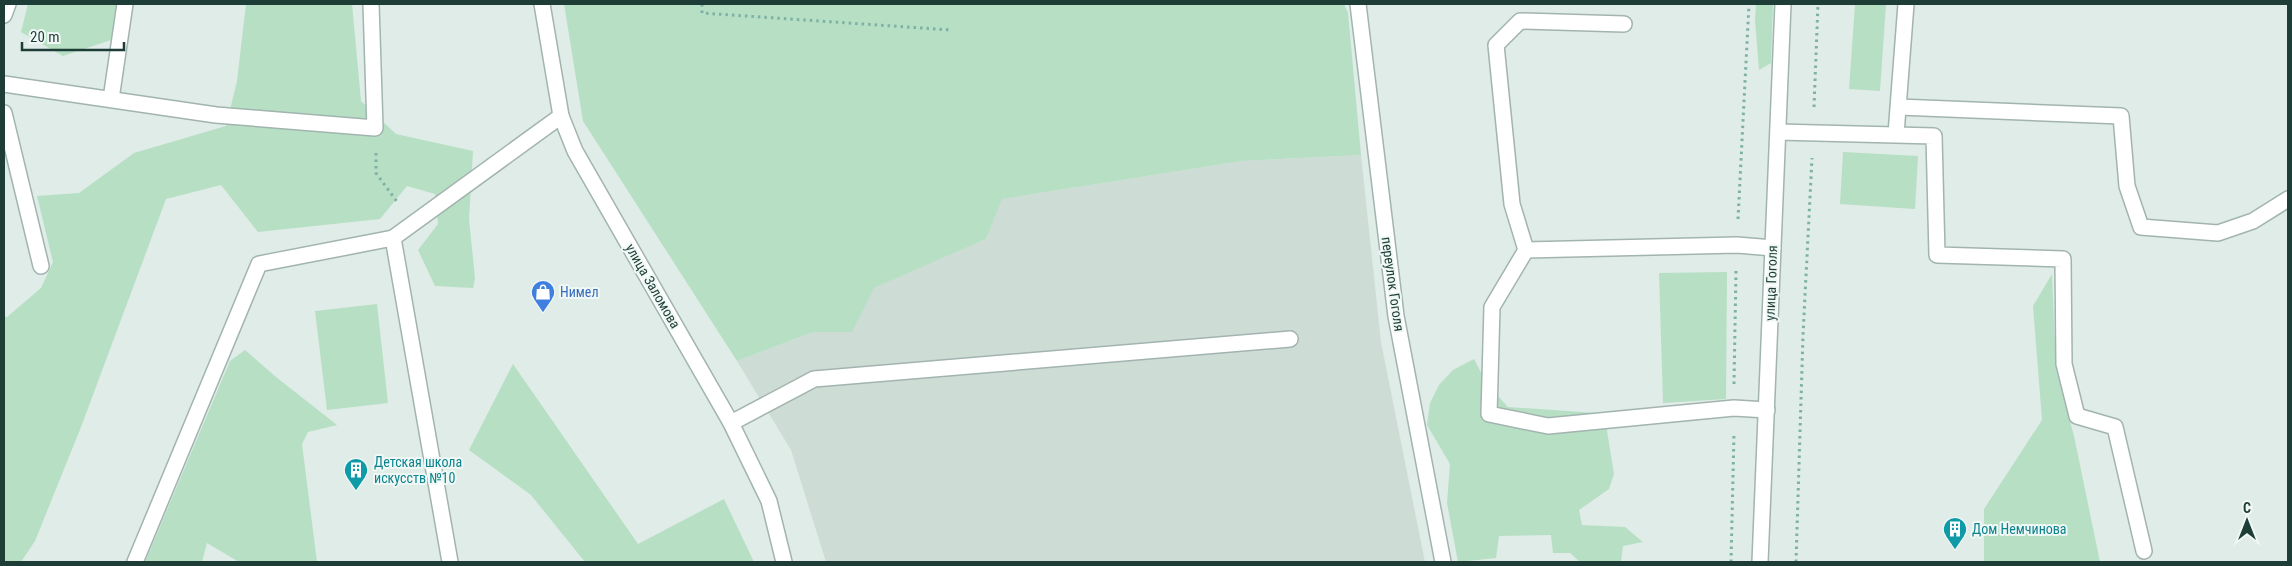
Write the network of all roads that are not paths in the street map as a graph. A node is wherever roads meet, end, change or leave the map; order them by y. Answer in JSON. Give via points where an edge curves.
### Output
{"nodes":[{"id":1,"x":8,"y":4,"type":"edge"},
{"id":2,"x":125,"y":4,"type":"edge"},
{"id":3,"x":371,"y":4,"type":"edge"},
{"id":4,"x":542,"y":4,"type":"edge"},
{"id":5,"x":1358,"y":4,"type":"edge"},
{"id":6,"x":1783,"y":4,"type":"edge"},
{"id":7,"x":1906,"y":4,"type":"edge"},
{"id":8,"x":4,"y":16,"type":"edge"},
{"id":9,"x":1624,"y":24,"type":"dead end"},
{"id":10,"x":4,"y":84,"type":"edge"},
{"id":11,"x":111,"y":100,"type":"junction"},
{"id":12,"x":1899,"y":107,"type":"junction"},
{"id":13,"x":4,"y":113,"type":"edge"},
{"id":14,"x":561,"y":116,"type":"junction"},
{"id":15,"x":1778,"y":132,"type":"junction"},
{"id":16,"x":1896,"y":134,"type":"junction"},
{"id":17,"x":2288,"y":199,"type":"edge"},
{"id":18,"x":393,"y":238,"type":"junction"},
{"id":19,"x":1773,"y":248,"type":"junction"},
{"id":20,"x":1526,"y":250,"type":"junction"},
{"id":21,"x":41,"y":266,"type":"dead end"},
{"id":22,"x":1290,"y":340,"type":"dead end"},
{"id":23,"x":1766,"y":410,"type":"junction"},
{"id":24,"x":731,"y":423,"type":"junction"},
{"id":25,"x":2144,"y":551,"type":"dead end"},
{"id":26,"x":135,"y":562,"type":"edge"},
{"id":27,"x":450,"y":562,"type":"edge"},
{"id":28,"x":784,"y":562,"type":"edge"},
{"id":29,"x":1443,"y":562,"type":"edge"},
{"id":30,"x":1760,"y":562,"type":"edge"}],
"edges":[{"from":1,"to":8,"type":"street"},
{"from":2,"to":11,"type":"street"},
{"from":3,"to":11,"type":"street","via":[[375,128],[216,115]]},
{"from":4,"to":14,"type":"street","name":"улица Заломова"},
{"from":5,"to":29,"type":"street","name":"переулок Гоголя","via":[[1396,316]]},
{"from":6,"to":15,"type":"street","name":"улица Гоголя"},
{"from":7,"to":12,"type":"street"},
{"from":9,"to":20,"type":"street","via":[[1520,21],[1496,45],[1512,204]]},
{"from":10,"to":11,"type":"street"},
{"from":12,"to":16,"type":"street"},
{"from":12,"to":17,"type":"street","via":[[2121,116],[2127,186],[2141,226],[2218,233],[2253,222]]},
{"from":13,"to":21,"type":"street"},
{"from":14,"to":18,"type":"street"},
{"from":14,"to":24,"type":"street","name":"улица Заломова","via":[[575,151]]},
{"from":15,"to":16,"type":"street"},
{"from":15,"to":19,"type":"street","name":"улица Гоголя"},
{"from":16,"to":25,"type":"street","via":[[1934,136],[1937,255],[2063,260],[2064,364],[2077,416],[2115,427]]},
{"from":18,"to":26,"type":"street","via":[[259,264]]},
{"from":18,"to":27,"type":"street"},
{"from":19,"to":20,"type":"street","via":[[1737,245]]},
{"from":19,"to":23,"type":"street","name":"улица Гоголя"},
{"from":20,"to":23,"type":"street","via":[[1492,306],[1490,414],[1548,426],[1734,408]]},
{"from":22,"to":24,"type":"street","via":[[814,379]]},
{"from":23,"to":30,"type":"street","name":"улица Гоголя"},
{"from":24,"to":28,"type":"street","name":"улица Заломова","via":[[768,501]]}]}
